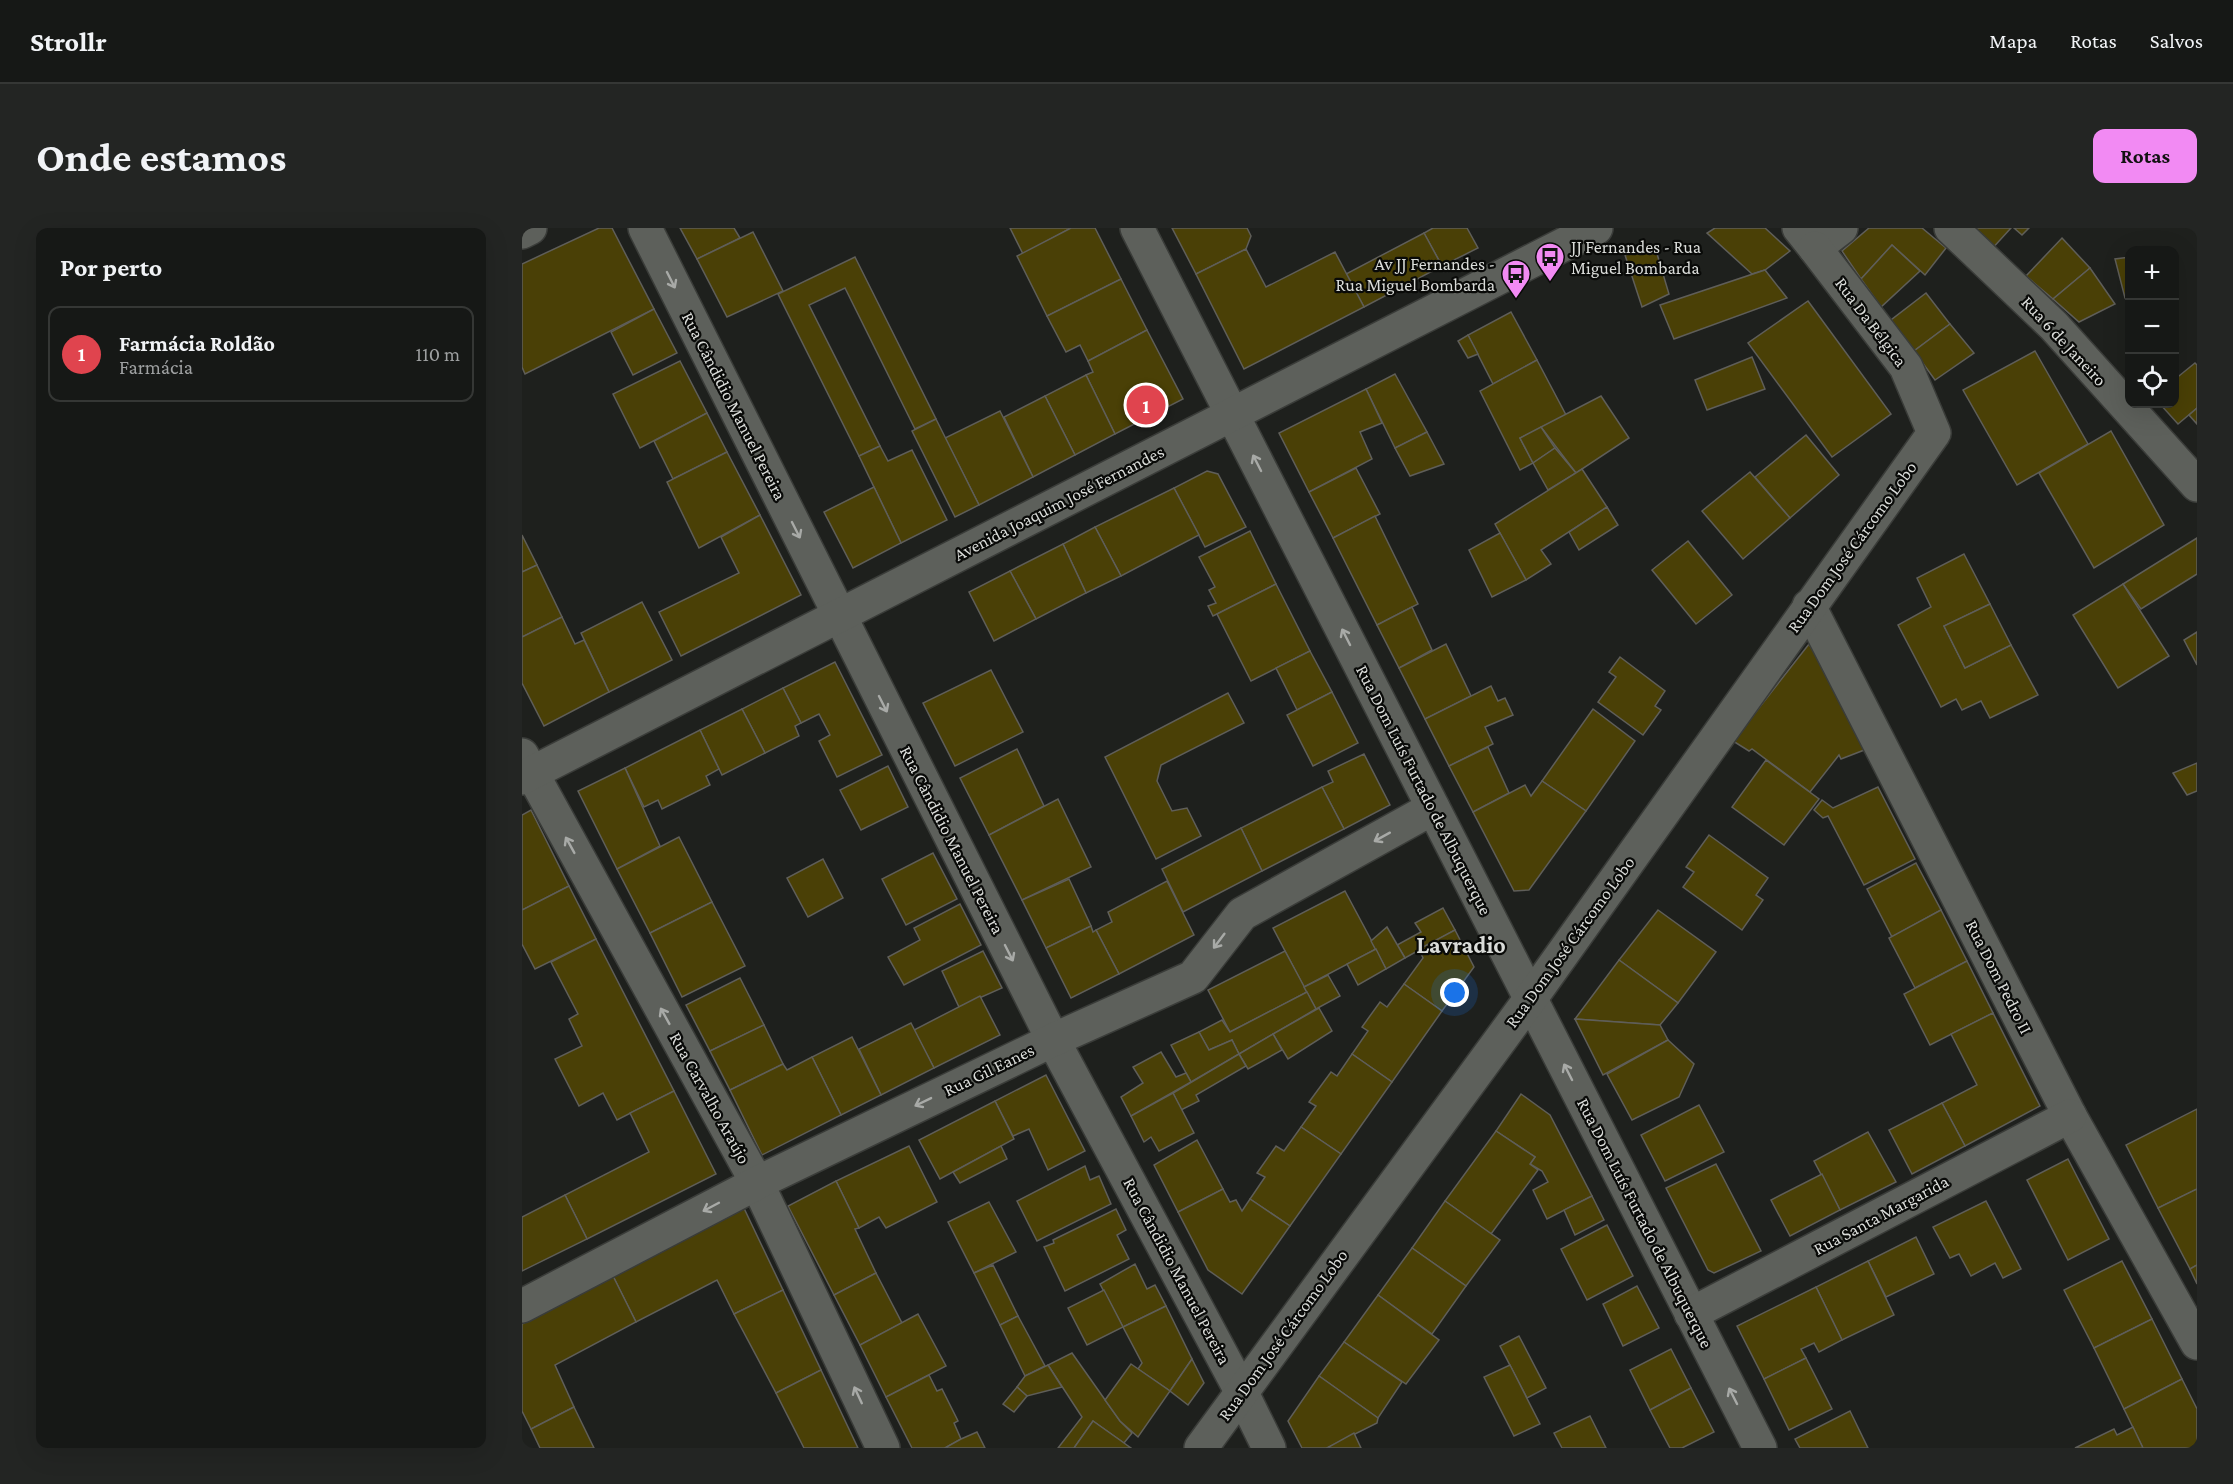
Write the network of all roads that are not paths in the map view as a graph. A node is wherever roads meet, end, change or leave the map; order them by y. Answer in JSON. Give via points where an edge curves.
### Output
{"nodes":[{"id":1,"x":530,"y":228,"type":"edge"},
{"id":2,"x":645,"y":228,"type":"edge"},
{"id":3,"x":1137,"y":228,"type":"edge"},
{"id":4,"x":1596,"y":228,"type":"edge"},
{"id":5,"x":1841,"y":228,"type":"edge"},
{"id":6,"x":1951,"y":228,"type":"edge"},
{"id":7,"x":522,"y":232,"type":"edge"},
{"id":8,"x":1550,"y":238,"type":"edge"},
{"id":9,"x":1807,"y":238,"type":"edge"},
{"id":10,"x":1233,"y":414,"type":"junction"},
{"id":11,"x":1934,"y":433,"type":"joint"},
{"id":12,"x":2197,"y":485,"type":"edge"},
{"id":13,"x":1809,"y":606,"type":"junction"},
{"id":14,"x":838,"y":615,"type":"junction"},
{"id":15,"x":525,"y":769,"type":"edge"},
{"id":16,"x":1433,"y":808,"type":"junction"},
{"id":17,"x":1531,"y":998,"type":"junction"},
{"id":18,"x":1053,"y":1040,"type":"junction"},
{"id":19,"x":2070,"y":1116,"type":"junction"},
{"id":20,"x":757,"y":1183,"type":"junction"},
{"id":21,"x":522,"y":1306,"type":"edge"},
{"id":22,"x":1692,"y":1314,"type":"junction"},
{"id":23,"x":2197,"y":1343,"type":"edge"},
{"id":24,"x":1241,"y":1391,"type":"junction"},
{"id":25,"x":1748,"y":1444,"type":"edge"},
{"id":26,"x":883,"y":1448,"type":"edge"},
{"id":27,"x":1201,"y":1448,"type":"edge"},
{"id":28,"x":1269,"y":1448,"type":"edge"}],
"edges":[{"from":1,"to":7,"type":"street"},
{"from":2,"to":14,"type":"street","name":"Rua Cândidio Manuel Pereira","one_way":true},
{"from":3,"to":10,"type":"street","name":"Rua Dom Luís Furtado de Albuquerque"},
{"from":4,"to":8,"type":"street","name":"Avenida Joaquim José Fernandes"},
{"from":5,"to":9,"type":"street"},
{"from":6,"to":12,"type":"street","name":"Rua 6 de Janeiro","via":[[2054,326]]},
{"from":8,"to":10,"type":"street","name":"Avenida Joaquim José Fernandes"},
{"from":9,"to":11,"type":"street","name":"Rua Da Bélgica","via":[[1906,367]]},
{"from":10,"to":14,"type":"street","name":"Avenida Joaquim José Fernandes"},
{"from":16,"to":10,"type":"street","name":"Rua Dom Luís Furtado de Albuquerque","one_way":true},
{"from":11,"to":13,"type":"street","name":"Rua Dom José Cárcomo Lobo"},
{"from":13,"to":17,"type":"street","name":"Rua Dom José Cárcomo Lobo"},
{"from":13,"to":19,"type":"street","name":"Rua Dom Pedro II"},
{"from":14,"to":15,"type":"street","name":"Avenida Joaquim José Fernandes"},
{"from":14,"to":18,"type":"street","name":"Rua Cândidio Manuel Pereira","one_way":true},
{"from":20,"to":15,"type":"street","name":"Rua Carvalho Araújo","one_way":true},
{"from":16,"to":17,"type":"street","name":"Rua Dom Luís Furtado de Albuquerque"},
{"from":16,"to":18,"type":"street","name":"Rua Gil Eanes","one_way":true,"via":[[1242,914],[1193,977]]},
{"from":22,"to":17,"type":"street","name":"Rua Dom Luís Furtado de Albuquerque","one_way":true},
{"from":17,"to":24,"type":"street","name":"Rua Dom José Cárcomo Lobo"},
{"from":18,"to":20,"type":"street","name":"Rua Gil Eanes","one_way":true},
{"from":18,"to":24,"type":"street","name":"Rua Cândidio Manuel Pereira"},
{"from":19,"to":22,"type":"street","name":"Rua Santa Margarida"},
{"from":19,"to":23,"type":"street","name":"Rua Dom Pedro II"},
{"from":20,"to":21,"type":"street","name":"Rua Gil Eanes","one_way":true},
{"from":26,"to":20,"type":"street","name":"Rua Carvalho Araújo","one_way":true},
{"from":25,"to":22,"type":"street","name":"Rua Dom Luís Furtado de Albuquerque","one_way":true},
{"from":24,"to":27,"type":"street","name":"Rua Dom José Cárcomo Lobo"},
{"from":24,"to":28,"type":"street","name":"Rua Cândidio Manuel Pereira"}]}
